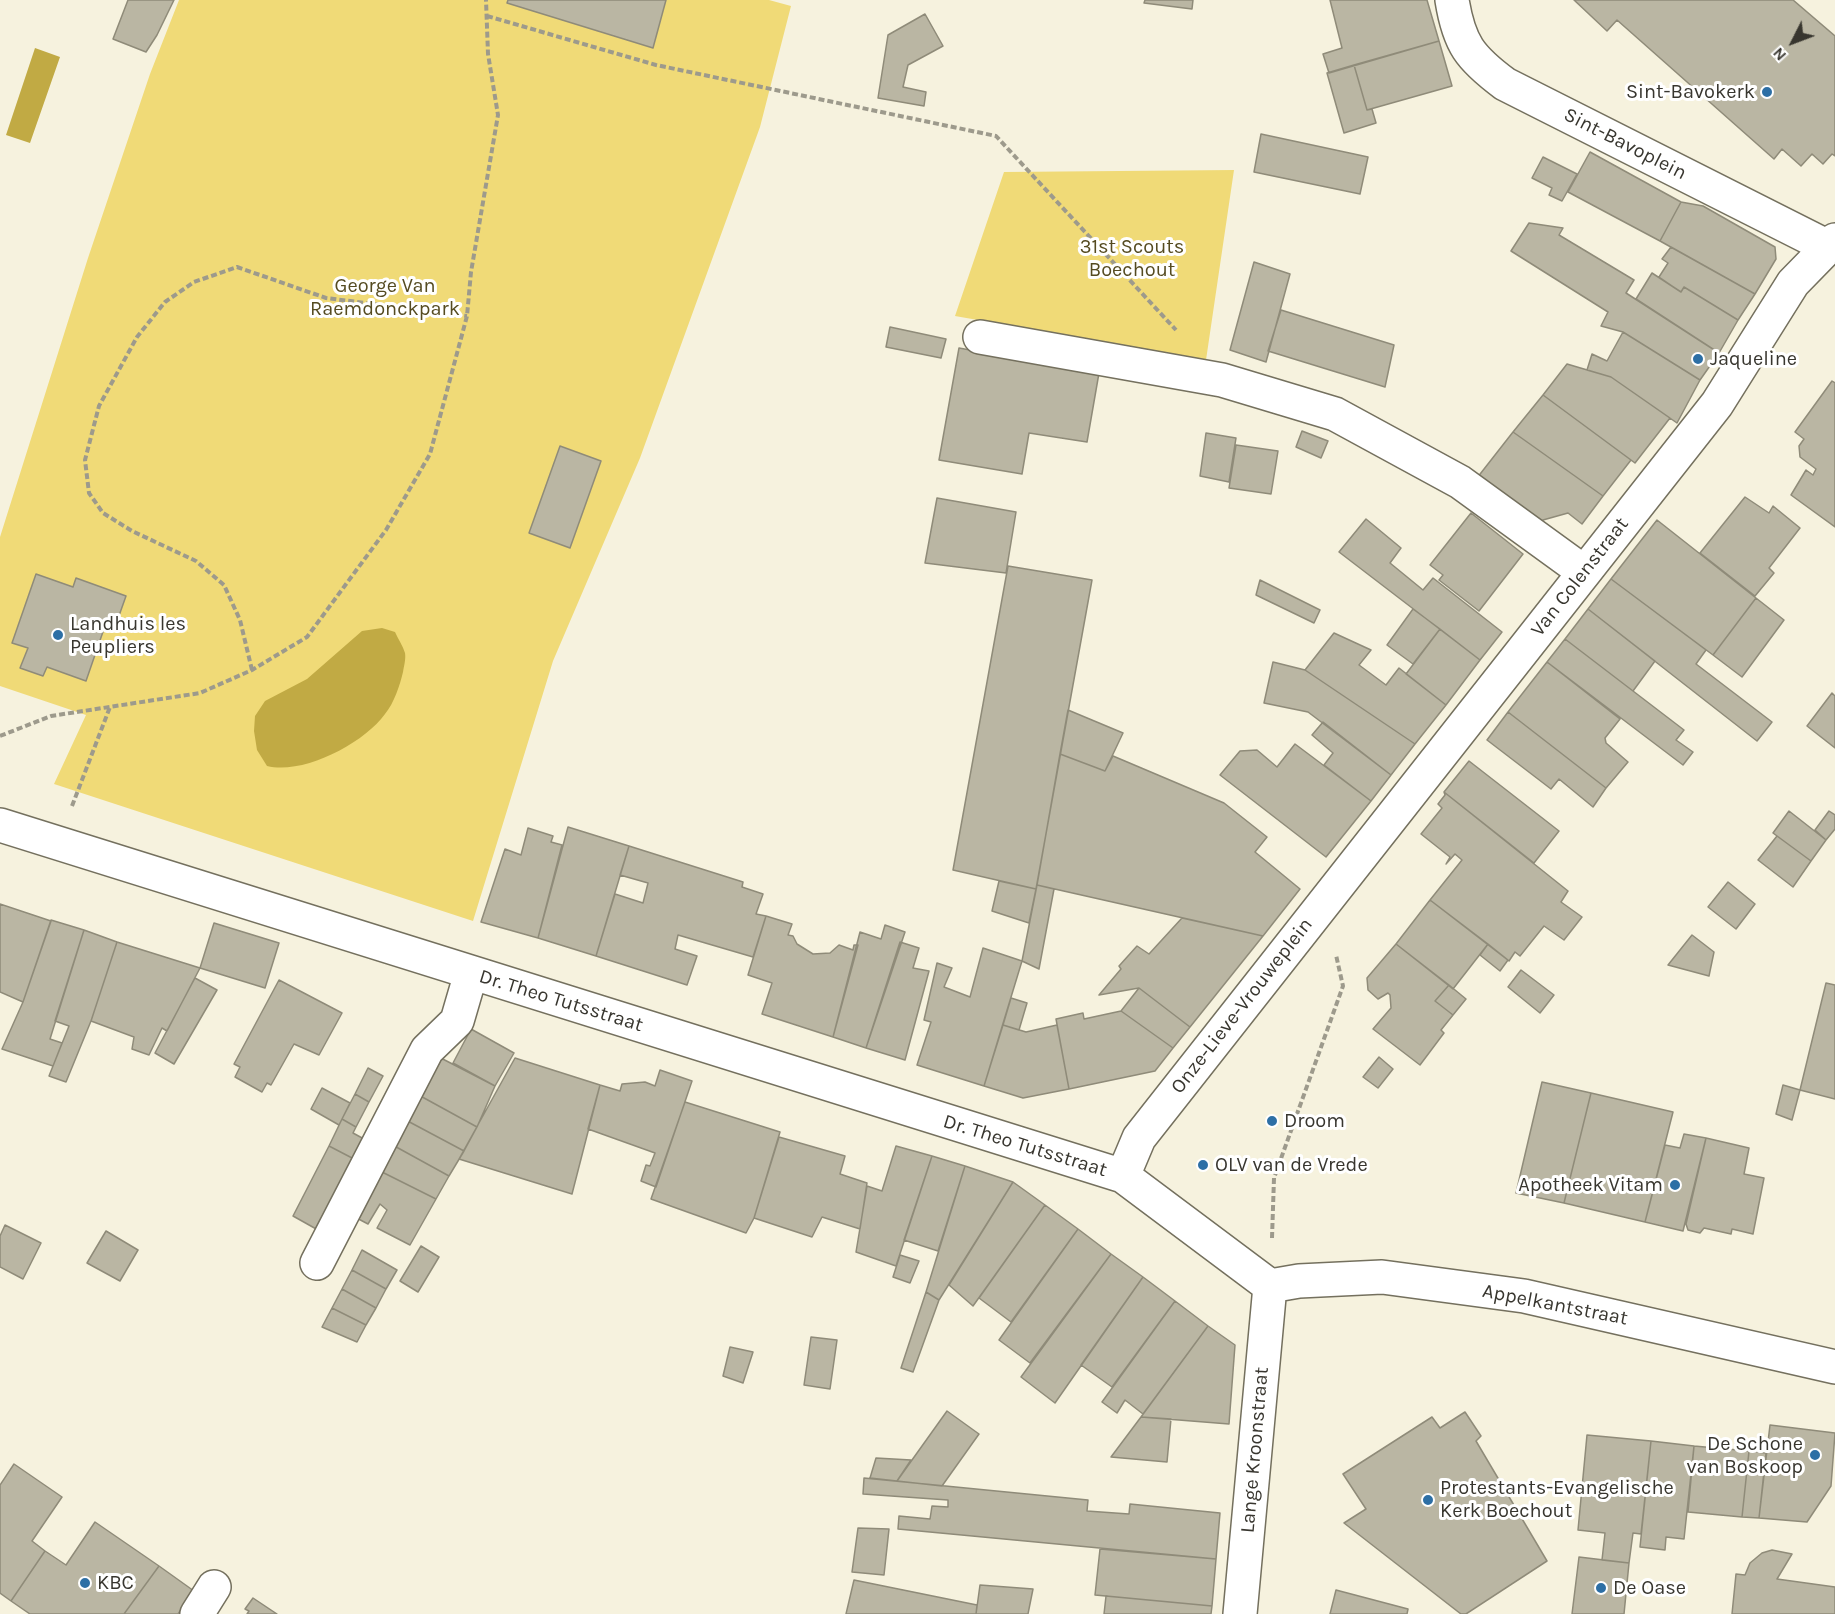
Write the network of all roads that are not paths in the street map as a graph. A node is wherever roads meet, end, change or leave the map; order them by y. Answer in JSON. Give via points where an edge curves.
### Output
{"nodes":[{"id":1,"x":1452,"y":0,"type":"edge"},
{"id":2,"x":1832,"y":244,"type":"edge"},
{"id":3,"x":980,"y":337,"type":"dead end"},
{"id":4,"x":1584,"y":572,"type":"junction"},
{"id":5,"x":0,"y":825,"type":"edge"},
{"id":6,"x":1323,"y":903,"type":"joint"},
{"id":7,"x":471,"y":973,"type":"junction"},
{"id":8,"x":1123,"y":1176,"type":"junction"},
{"id":9,"x":317,"y":1263,"type":"dead end"},
{"id":10,"x":1270,"y":1286,"type":"junction"},
{"id":11,"x":1835,"y":1367,"type":"edge"},
{"id":12,"x":1240,"y":1614,"type":"edge"}],
"edges":[{"from":1,"to":2,"type":"street","name":"Sint-Bavoplein","via":[[1455,22],[1465,46],[1478,64],[1505,84]]},
{"from":2,"to":4,"type":"street","name":"Van Colenstraat","via":[[1793,283],[1717,404]]},
{"from":3,"to":4,"type":"street","via":[[1222,380],[1335,414],[1460,482]]},
{"from":4,"to":6,"type":"street","name":"Van Colenstraat"},
{"from":5,"to":7,"type":"street","name":"Dr. Theo Tutsstraat"},
{"from":6,"to":8,"type":"street","name":"Onze-Lieve-Vrouweplein","via":[[1139,1138]]},
{"from":7,"to":8,"type":"street","name":"Dr. Theo Tutsstraat"},
{"from":7,"to":9,"type":"street","via":[[457,1021],[427,1050]]},
{"from":8,"to":10,"type":"street"},
{"from":10,"to":11,"type":"street","name":"Appelkantstraat","via":[[1382,1277],[1524,1296]]},
{"from":10,"to":12,"type":"street","name":"Lange Kroonstraat"}]}
